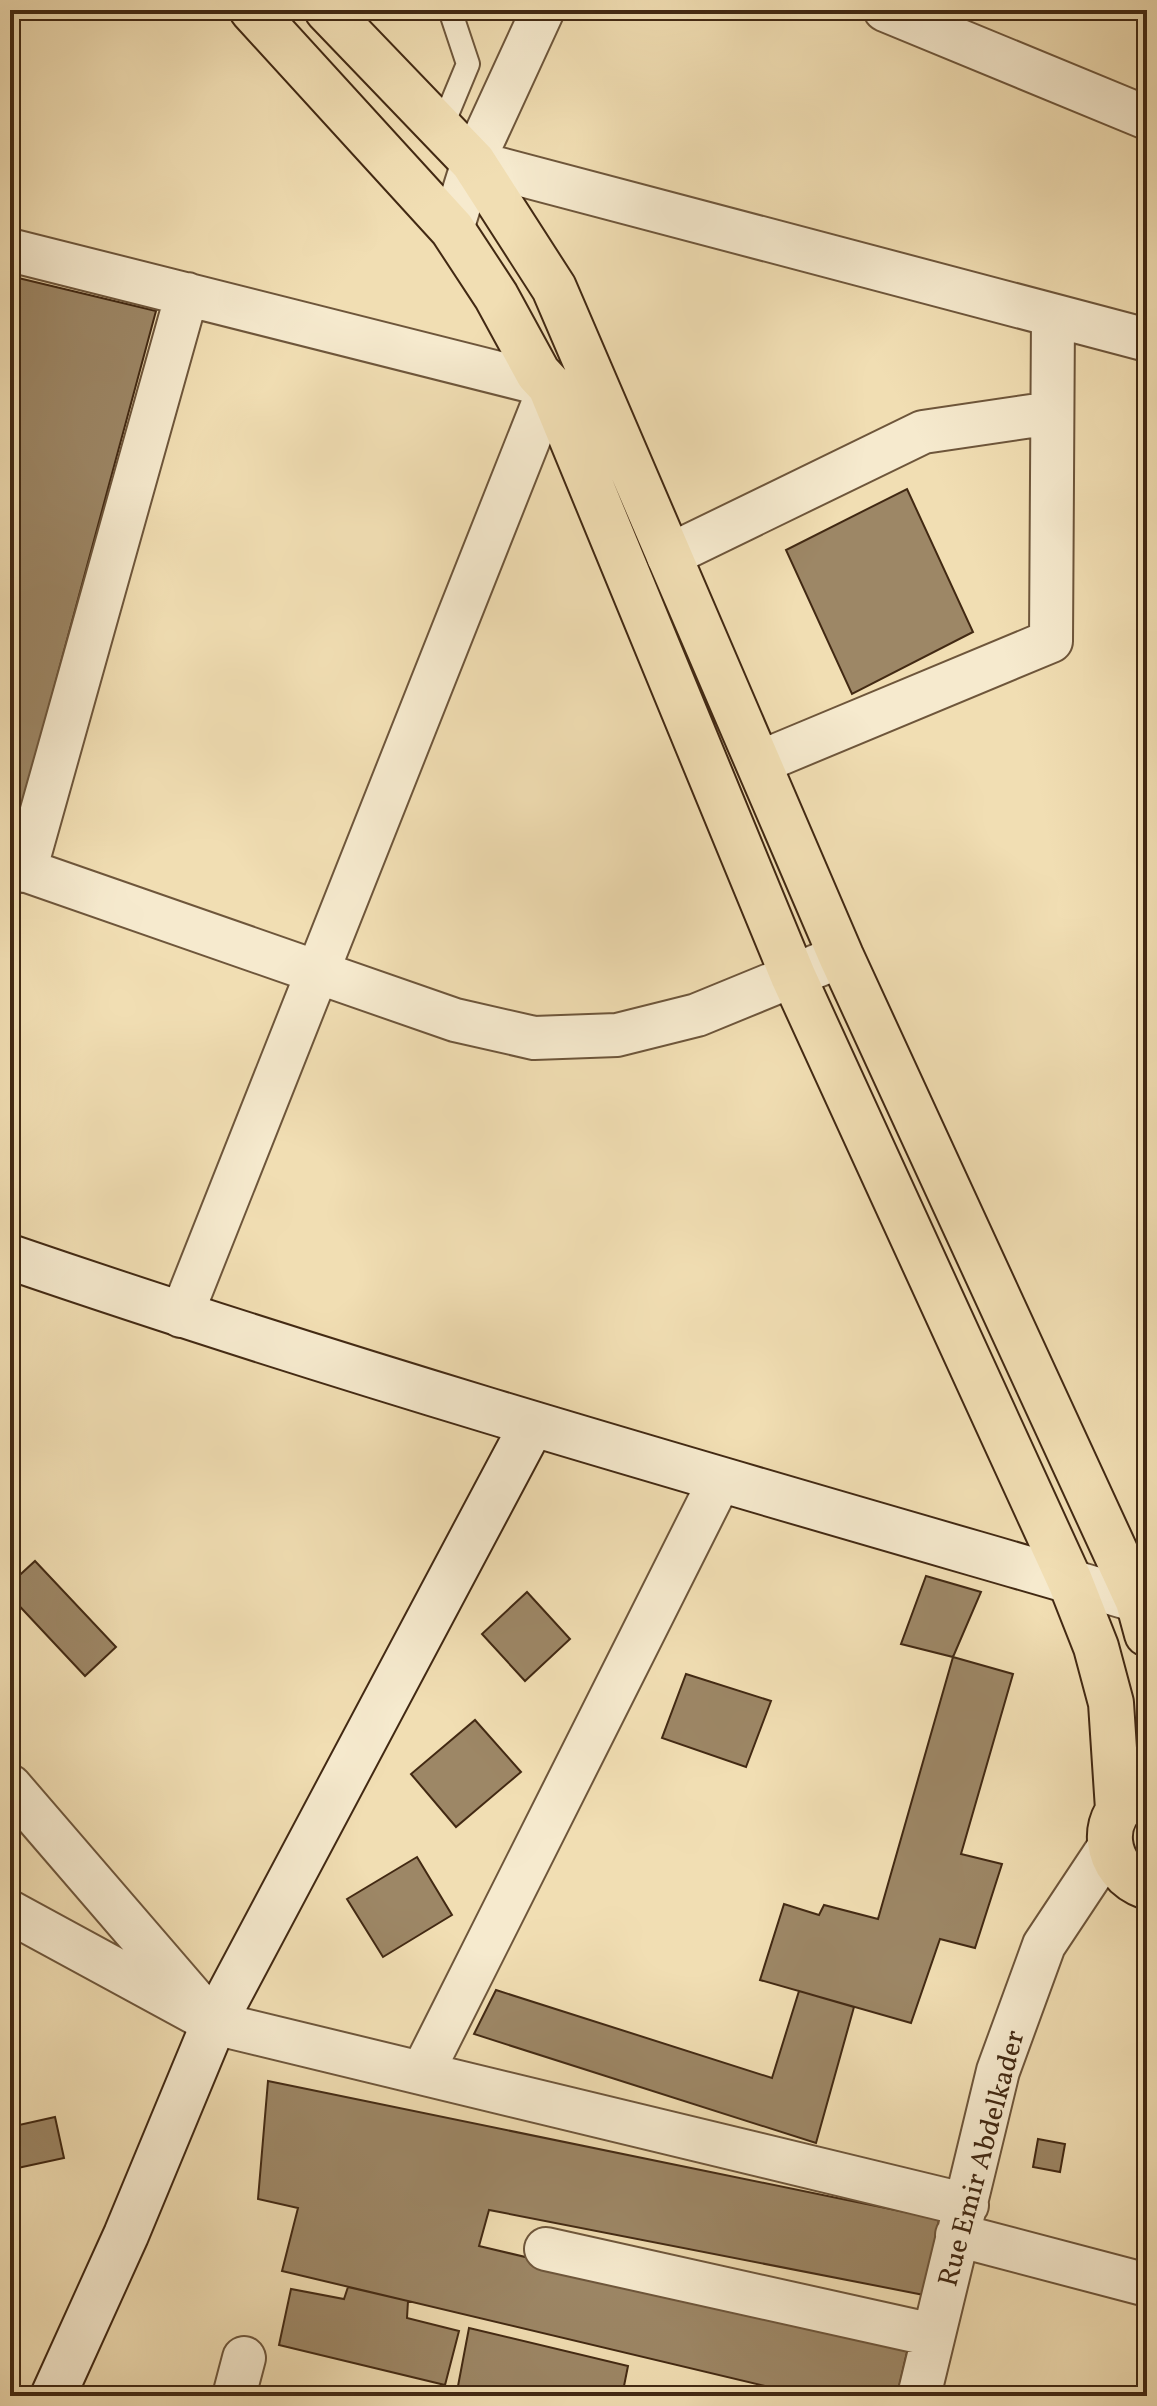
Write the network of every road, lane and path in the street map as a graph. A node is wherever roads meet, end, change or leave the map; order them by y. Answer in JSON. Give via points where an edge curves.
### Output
{"nodes":[{"id":1,"x":252,"y":10,"type":"edge"},
{"id":2,"x":327,"y":10,"type":"edge"},
{"id":3,"x":450,"y":10,"type":"edge"},
{"id":4,"x":543,"y":10,"type":"edge"},
{"id":5,"x":885,"y":10,"type":"edge"},
{"id":6,"x":1147,"y":118,"type":"edge"},
{"id":7,"x":441,"y":129,"type":"junction"},
{"id":8,"x":473,"y":162,"type":"junction"},
{"id":9,"x":452,"y":229,"type":"junction"},
{"id":10,"x":10,"y":250,"type":"edge"},
{"id":11,"x":187,"y":294,"type":"junction"},
{"id":12,"x":1053,"y":317,"type":"junction"},
{"id":13,"x":1147,"y":340,"type":"edge"},
{"id":14,"x":550,"y":386,"type":"junction"},
{"id":15,"x":1052,"y":413,"type":"junction"},
{"id":16,"x":668,"y":556,"type":"junction"},
{"id":17,"x":758,"y":763,"type":"junction"},
{"id":18,"x":18,"y":868,"type":"edge"},
{"id":19,"x":841,"y":956,"type":"junction"},
{"id":20,"x":320,"y":971,"type":"junction"},
{"id":21,"x":793,"y":976,"type":"junction"},
{"id":22,"x":10,"y":1257,"type":"edge"},
{"id":23,"x":181,"y":1316,"type":"junction"},
{"id":24,"x":532,"y":1425,"type":"junction"},
{"id":25,"x":720,"y":1480,"type":"junction"},
{"id":26,"x":1070,"y":1581,"type":"junction"},
{"id":27,"x":1144,"y":1604,"type":"edge"},
{"id":28,"x":10,"y":1786,"type":"edge"},
{"id":29,"x":1125,"y":1815,"type":"edge"},
{"id":30,"x":1147,"y":1887,"type":"edge"},
{"id":31,"x":10,"y":1912,"type":"edge"},
{"id":32,"x":214,"y":2023,"type":"junction"},
{"id":33,"x":422,"y":2073,"type":"junction"},
{"id":34,"x":962,"y":2220,"type":"junction"},
{"id":35,"x":546,"y":2249,"type":"dead end"},
{"id":36,"x":1147,"y":2285,"type":"edge"},
{"id":37,"x":933,"y":2335,"type":"junction"},
{"id":38,"x":53,"y":2396,"type":"edge"},
{"id":39,"x":919,"y":2396,"type":"edge"}],
"edges":[{"from":1,"to":9,"type":"main road"},
{"from":2,"to":7,"type":"main road"},
{"from":3,"to":7,"type":"lane","via":[[468,64]]},
{"from":4,"to":8,"type":"street"},
{"from":5,"to":6,"type":"street"},
{"from":7,"to":8,"type":"main road"},
{"from":8,"to":9,"type":"street"},
{"from":8,"to":12,"type":"street"},
{"from":8,"to":16,"type":"main road","via":[[554,288]]},
{"from":9,"to":14,"type":"main road"},
{"from":10,"to":11,"type":"street"},
{"from":11,"to":14,"type":"street"},
{"from":11,"to":18,"type":"street"},
{"from":12,"to":13,"type":"street"},
{"from":12,"to":15,"type":"street"},
{"from":14,"to":20,"type":"street"},
{"from":14,"to":21,"type":"main road"},
{"from":15,"to":16,"type":"street","via":[[923,432]]},
{"from":15,"to":17,"type":"street","via":[[1051,641]]},
{"from":16,"to":17,"type":"main road"},
{"from":17,"to":19,"type":"main road"},
{"from":18,"to":20,"type":"street"},
{"from":19,"to":21,"type":"street"},
{"from":19,"to":27,"type":"main road"},
{"from":20,"to":21,"type":"street","via":[[455,1020],[534,1038],[617,1035],[697,1015]]},
{"from":20,"to":23,"type":"street"},
{"from":21,"to":26,"type":"main road"},
{"from":22,"to":23,"type":"street"},
{"from":23,"to":24,"type":"street"},
{"from":24,"to":25,"type":"street"},
{"from":24,"to":32,"type":"street"},
{"from":25,"to":26,"type":"street"},
{"from":25,"to":33,"type":"street"},
{"from":26,"to":27,"type":"street"},
{"from":26,"to":29,"type":"main road","via":[[1111,1703]]},
{"from":28,"to":32,"type":"street"},
{"from":29,"to":30,"type":"main road","via":[[1116,1865]]},
{"from":29,"to":34,"type":"street","name":"Rue Emir Abdelkader","via":[[1044,1945],[998,2071]]},
{"from":31,"to":32,"type":"street"},
{"from":32,"to":33,"type":"street"},
{"from":32,"to":38,"type":"street"},
{"from":33,"to":34,"type":"street"},
{"from":34,"to":36,"type":"street"},
{"from":34,"to":37,"type":"street","name":"Rue Emir Abdelkader"},
{"from":35,"to":37,"type":"street"},
{"from":37,"to":39,"type":"street","name":"Rue Emir Abdelkader"}]}
